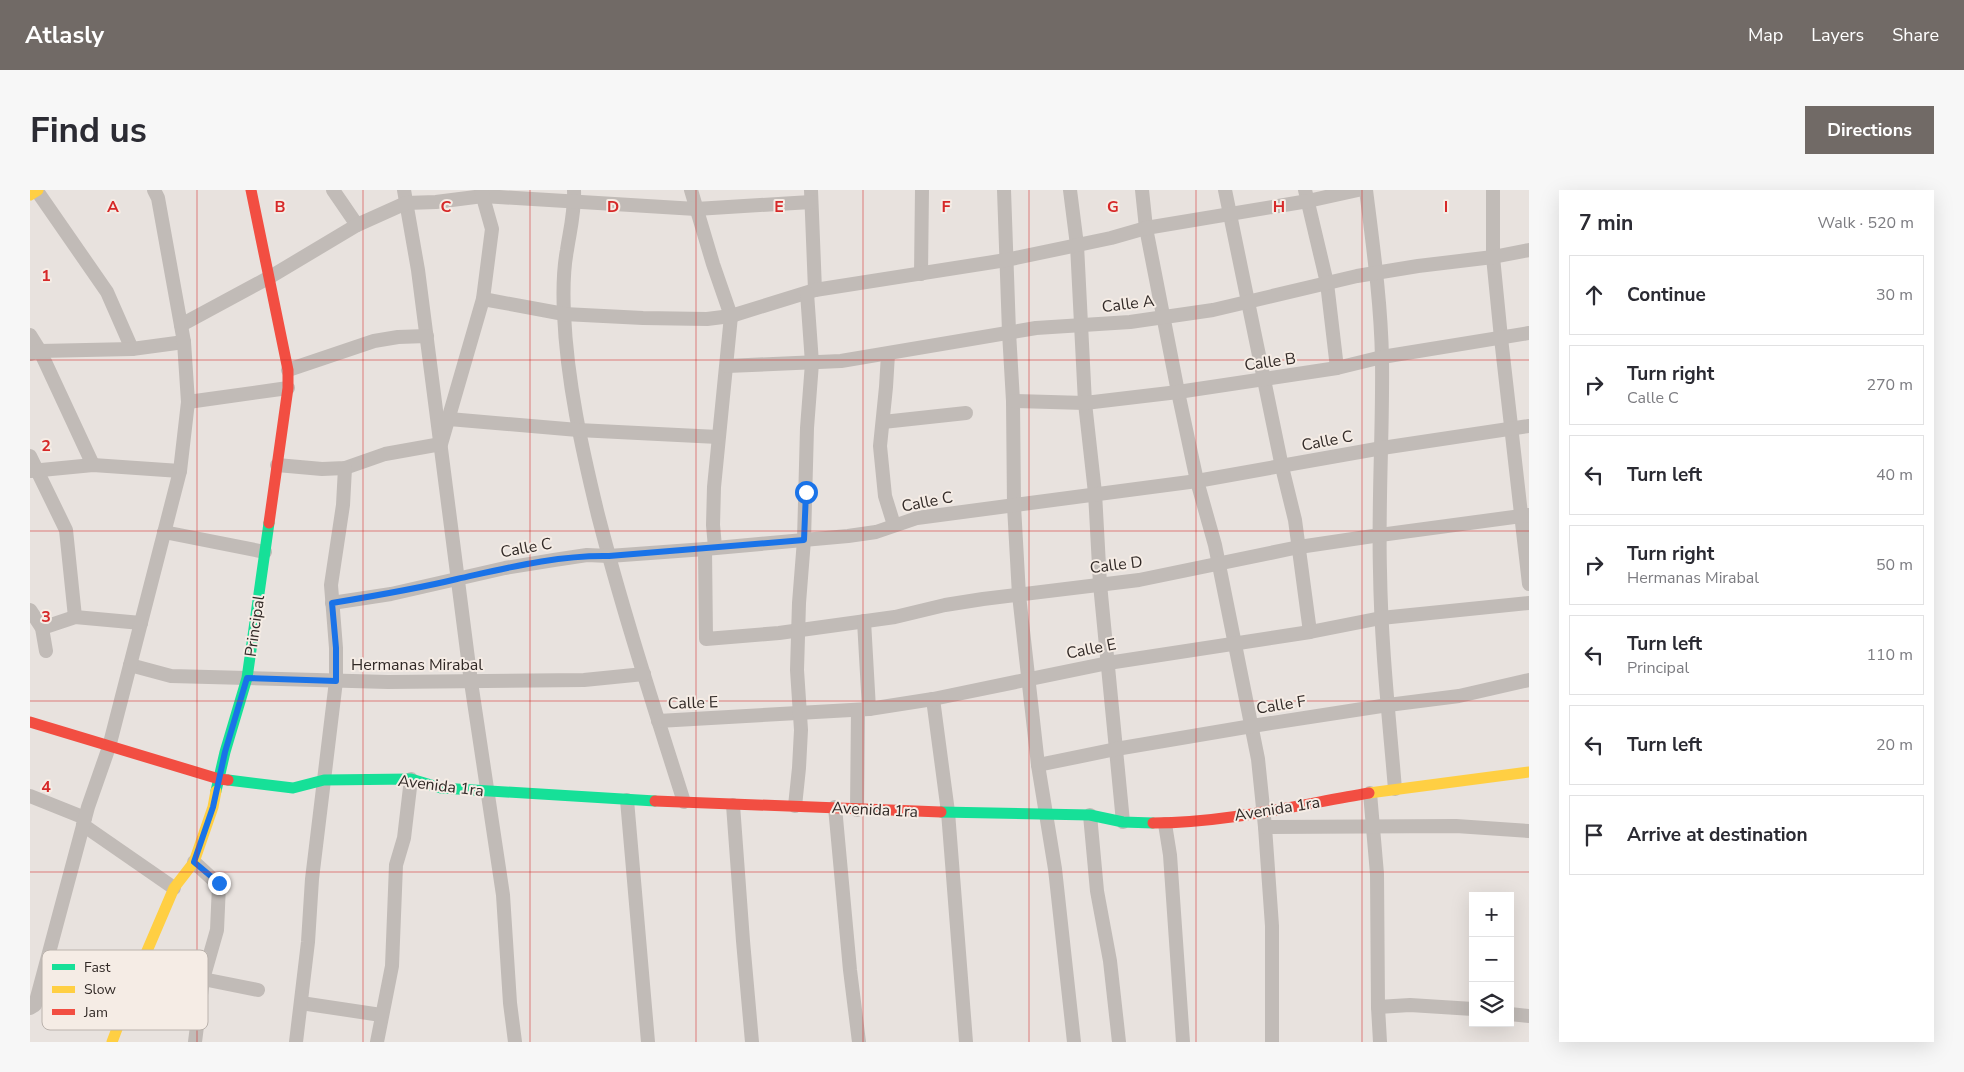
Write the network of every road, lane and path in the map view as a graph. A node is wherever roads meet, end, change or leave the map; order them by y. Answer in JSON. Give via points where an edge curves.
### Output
{"nodes":[{"id":1,"x":154,"y":190,"type":"edge"},
{"id":2,"x":251,"y":190,"type":"edge"},
{"id":3,"x":333,"y":190,"type":"edge"},
{"id":4,"x":692,"y":190,"type":"edge"},
{"id":5,"x":922,"y":190,"type":"edge"},
{"id":6,"x":1004,"y":190,"type":"edge"},
{"id":7,"x":1070,"y":190,"type":"edge"},
{"id":8,"x":1142,"y":190,"type":"edge"},
{"id":9,"x":1225,"y":190,"type":"edge"},
{"id":10,"x":1358,"y":190,"type":"edge"},
{"id":11,"x":1366,"y":190,"type":"edge"},
{"id":12,"x":1493,"y":190,"type":"edge"},
{"id":13,"x":35,"y":192,"type":"edge"},
{"id":14,"x":482,"y":193,"type":"edge"},
{"id":15,"x":1307,"y":195,"type":"edge"},
{"id":16,"x":574,"y":196,"type":"edge"},
{"id":17,"x":811,"y":196,"type":"edge"},
{"id":18,"x":405,"y":197,"type":"edge"},
{"id":19,"x":696,"y":209,"type":"junction"},
{"id":20,"x":1229,"y":215,"type":"junction"},
{"id":21,"x":357,"y":225,"type":"junction"},
{"id":22,"x":1146,"y":228,"type":"junction"},
{"id":23,"x":1077,"y":245,"type":"junction"},
{"id":24,"x":1529,"y":250,"type":"edge"},
{"id":25,"x":1493,"y":257,"type":"junction"},
{"id":26,"x":1006,"y":260,"type":"junction"},
{"id":27,"x":1376,"y":272,"type":"junction"},
{"id":28,"x":921,"y":274,"type":"junction"},
{"id":29,"x":270,"y":277,"type":"junction"},
{"id":30,"x":1327,"y":283,"type":"junction"},
{"id":31,"x":811,"y":292,"type":"junction"},
{"id":32,"x":483,"y":300,"type":"junction"},
{"id":33,"x":1249,"y":302,"type":"junction"},
{"id":34,"x":564,"y":314,"type":"junction"},
{"id":35,"x":731,"y":316,"type":"junction"},
{"id":36,"x":1164,"y":316,"type":"junction"},
{"id":37,"x":181,"y":325,"type":"junction"},
{"id":38,"x":1082,"y":326,"type":"junction"},
{"id":39,"x":1008,"y":332,"type":"junction"},
{"id":40,"x":1529,"y":333,"type":"edge"},
{"id":41,"x":30,"y":335,"type":"edge"},
{"id":42,"x":427,"y":336,"type":"junction"},
{"id":43,"x":1501,"y":338,"type":"junction"},
{"id":44,"x":184,"y":342,"type":"junction"},
{"id":45,"x":132,"y":349,"type":"junction"},
{"id":46,"x":35,"y":352,"type":"edge"},
{"id":47,"x":888,"y":354,"type":"junction"},
{"id":48,"x":1382,"y":357,"type":"junction"},
{"id":49,"x":812,"y":363,"type":"junction"},
{"id":50,"x":727,"y":366,"type":"junction"},
{"id":51,"x":1337,"y":368,"type":"junction"},
{"id":52,"x":288,"y":370,"type":"junction"},
{"id":53,"x":1264,"y":380,"type":"junction"},
{"id":54,"x":288,"y":388,"type":"junction"},
{"id":55,"x":1178,"y":392,"type":"junction"},
{"id":56,"x":1013,"y":401,"type":"junction"},
{"id":57,"x":188,"y":402,"type":"junction"},
{"id":58,"x":1085,"y":403,"type":"junction"},
{"id":59,"x":966,"y":413,"type":"dead end"},
{"id":60,"x":448,"y":419,"type":"junction"},
{"id":61,"x":883,"y":422,"type":"junction"},
{"id":62,"x":1529,"y":426,"type":"edge"},
{"id":63,"x":1511,"y":429,"type":"junction"},
{"id":64,"x":578,"y":430,"type":"junction"},
{"id":65,"x":718,"y":437,"type":"junction"},
{"id":66,"x":441,"y":444,"type":"junction"},
{"id":67,"x":1382,"y":448,"type":"junction"},
{"id":68,"x":30,"y":456,"type":"edge"},
{"id":69,"x":93,"y":465,"type":"junction"},
{"id":70,"x":277,"y":465,"type":"junction"},
{"id":71,"x":1282,"y":467,"type":"junction"},
{"id":72,"x":345,"y":468,"type":"junction"},
{"id":73,"x":34,"y":470,"type":"edge"},
{"id":74,"x":180,"y":471,"type":"junction"},
{"id":75,"x":1198,"y":481,"type":"junction"},
{"id":76,"x":1095,"y":493,"type":"junction"},
{"id":77,"x":1014,"y":506,"type":"junction"},
{"id":78,"x":1525,"y":516,"type":"edge"},
{"id":79,"x":894,"y":525,"type":"junction"},
{"id":80,"x":164,"y":532,"type":"junction"},
{"id":81,"x":1380,"y":535,"type":"junction"},
{"id":82,"x":804,"y":540,"type":"junction"},
{"id":83,"x":1299,"y":547,"type":"junction"},
{"id":84,"x":710,"y":548,"type":"junction"},
{"id":85,"x":265,"y":552,"type":"junction"},
{"id":86,"x":609,"y":556,"type":"junction"},
{"id":87,"x":1218,"y":564,"type":"junction"},
{"id":88,"x":458,"y":579,"type":"junction"},
{"id":89,"x":1100,"y":584,"type":"junction"},
{"id":90,"x":1529,"y":584,"type":"edge"},
{"id":91,"x":1019,"y":595,"type":"junction"},
{"id":92,"x":332,"y":603,"type":"junction"},
{"id":93,"x":1529,"y":603,"type":"edge"},
{"id":94,"x":30,"y":610,"type":"edge"},
{"id":95,"x":75,"y":617,"type":"junction"},
{"id":96,"x":1381,"y":618,"type":"junction"},
{"id":97,"x":864,"y":621,"type":"junction"},
{"id":98,"x":141,"y":623,"type":"junction"},
{"id":99,"x":42,"y":628,"type":"junction"},
{"id":100,"x":799,"y":630,"type":"junction"},
{"id":101,"x":1310,"y":632,"type":"junction"},
{"id":102,"x":1235,"y":642,"type":"junction"},
{"id":103,"x":46,"y":651,"type":"dead end"},
{"id":104,"x":1108,"y":663,"type":"junction"},
{"id":105,"x":130,"y":665,"type":"junction"},
{"id":106,"x":644,"y":674,"type":"junction"},
{"id":107,"x":247,"y":678,"type":"junction"},
{"id":108,"x":1030,"y":678,"type":"junction"},
{"id":109,"x":1529,"y":680,"type":"edge"},
{"id":110,"x":336,"y":681,"type":"junction"},
{"id":111,"x":471,"y":682,"type":"junction"},
{"id":112,"x":933,"y":699,"type":"junction"},
{"id":113,"x":1388,"y":705,"type":"junction"},
{"id":114,"x":864,"y":710,"type":"junction"},
{"id":115,"x":799,"y":714,"type":"junction"},
{"id":116,"x":658,"y":721,"type":"junction"},
{"id":117,"x":30,"y":722,"type":"edge"},
{"id":118,"x":1252,"y":726,"type":"junction"},
{"id":119,"x":109,"y":747,"type":"junction"},
{"id":120,"x":1116,"y":749,"type":"junction"},
{"id":121,"x":1038,"y":764,"type":"junction"},
{"id":122,"x":1529,"y":772,"type":"edge"},
{"id":123,"x":412,"y":779,"type":"junction"},
{"id":124,"x":219,"y":780,"type":"junction"},
{"id":125,"x":324,"y":780,"type":"junction"},
{"id":126,"x":1396,"y":789,"type":"junction"},
{"id":127,"x":488,"y":791,"type":"junction"},
{"id":128,"x":1370,"y":793,"type":"junction"},
{"id":129,"x":30,"y":796,"type":"edge"},
{"id":130,"x":627,"y":800,"type":"junction"},
{"id":131,"x":684,"y":802,"type":"junction"},
{"id":132,"x":733,"y":805,"type":"junction"},
{"id":133,"x":794,"y":806,"type":"junction"},
{"id":134,"x":835,"y":807,"type":"junction"},
{"id":135,"x":857,"y":810,"type":"junction"},
{"id":136,"x":948,"y":812,"type":"junction"},
{"id":137,"x":1264,"y":812,"type":"junction"},
{"id":138,"x":1046,"y":815,"type":"junction"},
{"id":139,"x":1090,"y":815,"type":"junction"},
{"id":140,"x":84,"y":822,"type":"junction"},
{"id":141,"x":1123,"y":822,"type":"junction"},
{"id":142,"x":1165,"y":824,"type":"junction"},
{"id":143,"x":1372,"y":826,"type":"junction"},
{"id":144,"x":1265,"y":827,"type":"junction"},
{"id":145,"x":1529,"y":831,"type":"edge"},
{"id":146,"x":194,"y":862,"type":"junction"},
{"id":147,"x":174,"y":888,"type":"junction"},
{"id":148,"x":50,"y":950,"type":"edge"},
{"id":149,"x":147,"y":950,"type":"edge"},
{"id":150,"x":208,"y":962,"type":"edge"},
{"id":151,"x":42,"y":978,"type":"edge"},
{"id":152,"x":208,"y":980,"type":"edge"},
{"id":153,"x":258,"y":990,"type":"dead end"},
{"id":154,"x":301,"y":1003,"type":"junction"},
{"id":155,"x":1378,"y":1007,"type":"junction"},
{"id":156,"x":30,"y":1008,"type":"edge"},
{"id":157,"x":1469,"y":1009,"type":"edge"},
{"id":158,"x":381,"y":1014,"type":"junction"},
{"id":159,"x":1514,"y":1014,"type":"edge"},
{"id":160,"x":1529,"y":1016,"type":"edge"},
{"id":161,"x":117,"y":1030,"type":"edge"},
{"id":162,"x":112,"y":1042,"type":"edge"},
{"id":163,"x":296,"y":1042,"type":"edge"},
{"id":164,"x":377,"y":1042,"type":"edge"},
{"id":165,"x":515,"y":1042,"type":"edge"},
{"id":166,"x":648,"y":1042,"type":"edge"},
{"id":167,"x":752,"y":1042,"type":"edge"},
{"id":168,"x":859,"y":1042,"type":"edge"},
{"id":169,"x":966,"y":1042,"type":"edge"},
{"id":170,"x":1074,"y":1042,"type":"edge"},
{"id":171,"x":1119,"y":1042,"type":"edge"},
{"id":172,"x":1183,"y":1042,"type":"edge"},
{"id":173,"x":1272,"y":1042,"type":"edge"},
{"id":174,"x":1380,"y":1042,"type":"edge"}],
"edges":[{"from":1,"to":37,"type":"street"},
{"from":2,"to":29,"type":"street","name":"Principal"},
{"from":3,"to":21,"type":"street"},
{"from":4,"to":19,"type":"street"},
{"from":5,"to":28,"type":"street"},
{"from":6,"to":26,"type":"street"},
{"from":7,"to":23,"type":"street"},
{"from":8,"to":22,"type":"street"},
{"from":9,"to":20,"type":"street"},
{"from":10,"to":15,"type":"street"},
{"from":11,"to":27,"type":"street"},
{"from":12,"to":25,"type":"street"},
{"from":13,"to":45,"type":"street","via":[[106,292]]},
{"from":14,"to":16,"type":"street"},
{"from":14,"to":18,"type":"street","via":[[436,202]]},
{"from":14,"to":32,"type":"street","via":[[492,229]]},
{"from":15,"to":20,"type":"street"},
{"from":15,"to":30,"type":"street"},
{"from":16,"to":19,"type":"street"},
{"from":16,"to":34,"type":"street","via":[[564,280]]},
{"from":17,"to":19,"type":"street"},
{"from":17,"to":31,"type":"street"},
{"from":18,"to":21,"type":"street"},
{"from":18,"to":42,"type":"street"},
{"from":19,"to":35,"type":"street"},
{"from":20,"to":22,"type":"street"},
{"from":20,"to":33,"type":"street"},
{"from":21,"to":29,"type":"street"},
{"from":22,"to":23,"type":"street"},
{"from":22,"to":36,"type":"street"},
{"from":23,"to":26,"type":"street"},
{"from":23,"to":38,"type":"street"},
{"from":24,"to":25,"type":"street","name":"Calle A"},
{"from":25,"to":27,"type":"street","name":"Calle A"},
{"from":25,"to":43,"type":"street"},
{"from":26,"to":28,"type":"street"},
{"from":26,"to":39,"type":"street"},
{"from":27,"to":30,"type":"street","name":"Calle A"},
{"from":27,"to":48,"type":"street"},
{"from":28,"to":31,"type":"street"},
{"from":29,"to":37,"type":"street"},
{"from":29,"to":52,"type":"street","name":"Principal"},
{"from":30,"to":33,"type":"street","name":"Calle A"},
{"from":30,"to":51,"type":"street"},
{"from":31,"to":35,"type":"street"},
{"from":31,"to":49,"type":"street"},
{"from":32,"to":34,"type":"street"},
{"from":32,"to":60,"type":"street"},
{"from":33,"to":36,"type":"street","name":"Calle A"},
{"from":33,"to":53,"type":"street"},
{"from":34,"to":35,"type":"street","via":[[692,320]]},
{"from":34,"to":64,"type":"street"},
{"from":35,"to":50,"type":"street"},
{"from":36,"to":38,"type":"street","name":"Calle A"},
{"from":36,"to":55,"type":"street"},
{"from":37,"to":44,"type":"street"},
{"from":38,"to":39,"type":"street","name":"Calle A"},
{"from":38,"to":58,"type":"street"},
{"from":39,"to":47,"type":"street","name":"Calle A"},
{"from":39,"to":56,"type":"street"},
{"from":40,"to":43,"type":"street","name":"Calle B"},
{"from":41,"to":46,"type":"street"},
{"from":42,"to":52,"type":"street","via":[[374,341]]},
{"from":42,"to":66,"type":"street"},
{"from":43,"to":48,"type":"street","name":"Calle B"},
{"from":43,"to":63,"type":"street"},
{"from":44,"to":45,"type":"street"},
{"from":44,"to":57,"type":"street"},
{"from":45,"to":46,"type":"street"},
{"from":46,"to":69,"type":"street"},
{"from":47,"to":49,"type":"street","name":"Calle A"},
{"from":47,"to":61,"type":"street"},
{"from":48,"to":51,"type":"street","name":"Calle B"},
{"from":48,"to":67,"type":"street"},
{"from":49,"to":50,"type":"street","name":"Calle A"},
{"from":49,"to":82,"type":"street"},
{"from":50,"to":65,"type":"street"},
{"from":51,"to":53,"type":"street","name":"Calle B"},
{"from":52,"to":54,"type":"street","name":"Principal"},
{"from":53,"to":55,"type":"street","name":"Calle B"},
{"from":53,"to":71,"type":"street"},
{"from":54,"to":57,"type":"street"},
{"from":54,"to":70,"type":"street","name":"Principal"},
{"from":55,"to":58,"type":"street","name":"Calle B"},
{"from":55,"to":75,"type":"street"},
{"from":56,"to":58,"type":"street","name":"Calle B"},
{"from":56,"to":77,"type":"street"},
{"from":57,"to":74,"type":"street"},
{"from":58,"to":76,"type":"street"},
{"from":59,"to":61,"type":"street"},
{"from":60,"to":64,"type":"street"},
{"from":60,"to":66,"type":"street"},
{"from":61,"to":79,"type":"street","via":[[880,446],[882,473]]},
{"from":62,"to":63,"type":"street","name":"Calle C"},
{"from":63,"to":67,"type":"street","name":"Calle C"},
{"from":63,"to":78,"type":"street"},
{"from":64,"to":65,"type":"street"},
{"from":64,"to":86,"type":"street"},
{"from":65,"to":84,"type":"street"},
{"from":66,"to":72,"type":"street","via":[[385,454]]},
{"from":66,"to":88,"type":"street"},
{"from":67,"to":71,"type":"street","name":"Calle C"},
{"from":67,"to":81,"type":"street"},
{"from":68,"to":73,"type":"street"},
{"from":69,"to":73,"type":"street"},
{"from":69,"to":74,"type":"street"},
{"from":70,"to":72,"type":"street","via":[[322,470]]},
{"from":70,"to":85,"type":"street","name":"Principal"},
{"from":71,"to":75,"type":"street","name":"Calle C"},
{"from":71,"to":83,"type":"street"},
{"from":72,"to":92,"type":"street","via":[[331,585]]},
{"from":73,"to":95,"type":"street","via":[[66,530]]},
{"from":74,"to":80,"type":"street"},
{"from":75,"to":76,"type":"street","name":"Calle C"},
{"from":75,"to":87,"type":"street"},
{"from":76,"to":77,"type":"street","name":"Calle C"},
{"from":76,"to":89,"type":"street"},
{"from":77,"to":79,"type":"street","name":"Calle C","via":[[946,513]]},
{"from":77,"to":91,"type":"street"},
{"from":78,"to":81,"type":"street","name":"Calle D"},
{"from":78,"to":90,"type":"street"},
{"from":79,"to":82,"type":"street","name":"Calle C","via":[[876,532]]},
{"from":80,"to":85,"type":"street"},
{"from":80,"to":98,"type":"street"},
{"from":81,"to":83,"type":"street","name":"Calle D"},
{"from":81,"to":96,"type":"street"},
{"from":82,"to":84,"type":"street","name":"Calle C"},
{"from":82,"to":100,"type":"street"},
{"from":83,"to":87,"type":"street","name":"Calle D"},
{"from":83,"to":101,"type":"street"},
{"from":84,"to":86,"type":"street","name":"Calle C"},
{"from":84,"to":100,"type":"street","name":"Calle D","via":[[706,639]]},
{"from":85,"to":107,"type":"street","name":"Principal"},
{"from":86,"to":88,"type":"street","name":"Calle C","via":[[588,555],[554,560]]},
{"from":86,"to":106,"type":"street"},
{"from":87,"to":89,"type":"street","name":"Calle D","via":[[1139,580]]},
{"from":87,"to":102,"type":"street"},
{"from":88,"to":92,"type":"street","name":"Calle C"},
{"from":88,"to":111,"type":"street"},
{"from":89,"to":91,"type":"street","name":"Calle D"},
{"from":89,"to":104,"type":"street"},
{"from":91,"to":97,"type":"street","name":"Calle D"},
{"from":91,"to":108,"type":"street"},
{"from":92,"to":110,"type":"street"},
{"from":93,"to":96,"type":"street","name":"Calle E"},
{"from":94,"to":99,"type":"street"},
{"from":95,"to":98,"type":"street"},
{"from":95,"to":99,"type":"street"},
{"from":96,"to":101,"type":"street","name":"Calle E"},
{"from":96,"to":113,"type":"street"},
{"from":97,"to":100,"type":"street","name":"Calle D"},
{"from":97,"to":114,"type":"street"},
{"from":98,"to":105,"type":"street"},
{"from":99,"to":103,"type":"street"},
{"from":100,"to":115,"type":"street"},
{"from":101,"to":102,"type":"street","name":"Calle E"},
{"from":102,"to":104,"type":"street","name":"Calle E"},
{"from":102,"to":118,"type":"street"},
{"from":104,"to":108,"type":"street","name":"Calle E"},
{"from":104,"to":120,"type":"street"},
{"from":105,"to":107,"type":"street","name":"Hermanas Mirabal","via":[[171,676]]},
{"from":105,"to":119,"type":"street"},
{"from":106,"to":111,"type":"street","name":"Hermanas Mirabal","via":[[584,680]]},
{"from":106,"to":116,"type":"street"},
{"from":107,"to":110,"type":"street","name":"Hermanas Mirabal"},
{"from":107,"to":124,"type":"street","name":"Principal"},
{"from":108,"to":112,"type":"street","name":"Calle E"},
{"from":108,"to":121,"type":"street"},
{"from":109,"to":113,"type":"street","name":"Calle F","via":[[1460,696]]},
{"from":110,"to":111,"type":"street","name":"Hermanas Mirabal"},
{"from":110,"to":125,"type":"street"},
{"from":111,"to":127,"type":"street"},
{"from":112,"to":114,"type":"street","name":"Calle E"},
{"from":112,"to":136,"type":"street"},
{"from":113,"to":118,"type":"street","name":"Calle F"},
{"from":113,"to":126,"type":"street"},
{"from":114,"to":115,"type":"street","name":"Calle E"},
{"from":114,"to":135,"type":"street"},
{"from":115,"to":116,"type":"street","name":"Calle E"},
{"from":115,"to":133,"type":"street","via":[[799,768]]},
{"from":116,"to":131,"type":"street"},
{"from":117,"to":119,"type":"street","name":"Avenida 1ra"},
{"from":118,"to":120,"type":"street","name":"Calle F"},
{"from":118,"to":137,"type":"street"},
{"from":119,"to":124,"type":"street","name":"Avenida 1ra"},
{"from":119,"to":140,"type":"street"},
{"from":120,"to":121,"type":"street","name":"Calle F"},
{"from":120,"to":141,"type":"street"},
{"from":121,"to":138,"type":"street"},
{"from":122,"to":126,"type":"street","name":"Avenida 1ra"},
{"from":123,"to":125,"type":"street","name":"Avenida 1ra"},
{"from":123,"to":127,"type":"street","name":"Avenida 1ra","via":[[441,788]]},
{"from":123,"to":158,"type":"street","via":[[404,838],[396,865],[392,966]]},
{"from":124,"to":125,"type":"street","name":"Avenida 1ra","via":[[293,788]]},
{"from":124,"to":146,"type":"street","name":"Principal"},
{"from":125,"to":154,"type":"street"},
{"from":126,"to":128,"type":"street","name":"Avenida 1ra"},
{"from":127,"to":130,"type":"street","name":"Avenida 1ra"},
{"from":127,"to":165,"type":"street","via":[[503,895]]},
{"from":128,"to":137,"type":"street","name":"Avenida 1ra"},
{"from":128,"to":143,"type":"street"},
{"from":129,"to":140,"type":"street"},
{"from":130,"to":131,"type":"street","name":"Avenida 1ra"},
{"from":130,"to":166,"type":"street"},
{"from":131,"to":132,"type":"street","name":"Avenida 1ra"},
{"from":132,"to":133,"type":"street","name":"Avenida 1ra"},
{"from":132,"to":167,"type":"street"},
{"from":133,"to":134,"type":"street","name":"Avenida 1ra"},
{"from":134,"to":135,"type":"street","name":"Avenida 1ra"},
{"from":134,"to":168,"type":"street"},
{"from":135,"to":136,"type":"street","name":"Avenida 1ra"},
{"from":136,"to":138,"type":"street","name":"Avenida 1ra"},
{"from":136,"to":169,"type":"street"},
{"from":137,"to":142,"type":"street","name":"Avenida 1ra"},
{"from":137,"to":144,"type":"street"},
{"from":138,"to":139,"type":"street","name":"Avenida 1ra"},
{"from":138,"to":170,"type":"street"},
{"from":139,"to":141,"type":"street","name":"Avenida 1ra"},
{"from":139,"to":171,"type":"street","via":[[1097,891],[1110,961]]},
{"from":140,"to":147,"type":"street"},
{"from":140,"to":148,"type":"street"},
{"from":141,"to":142,"type":"street","name":"Avenida 1ra"},
{"from":142,"to":172,"type":"street","via":[[1171,864]]},
{"from":143,"to":144,"type":"street"},
{"from":143,"to":145,"type":"street","via":[[1456,826]]},
{"from":143,"to":155,"type":"street","via":[[1377,874]]},
{"from":144,"to":173,"type":"street","via":[[1272,926]]},
{"from":146,"to":147,"type":"street","name":"Principal"},
{"from":146,"to":150,"type":"street","via":[[219,883],[217,930]]},
{"from":147,"to":149,"type":"street","name":"Principal"},
{"from":151,"to":156,"type":"street","via":[[35,1004]]},
{"from":152,"to":153,"type":"street"},
{"from":154,"to":158,"type":"street"},
{"from":154,"to":163,"type":"street"},
{"from":155,"to":157,"type":"street","via":[[1410,1005]]},
{"from":155,"to":174,"type":"street"},
{"from":158,"to":164,"type":"street"},
{"from":159,"to":160,"type":"street"},
{"from":161,"to":162,"type":"street","name":"Principal"}]}
